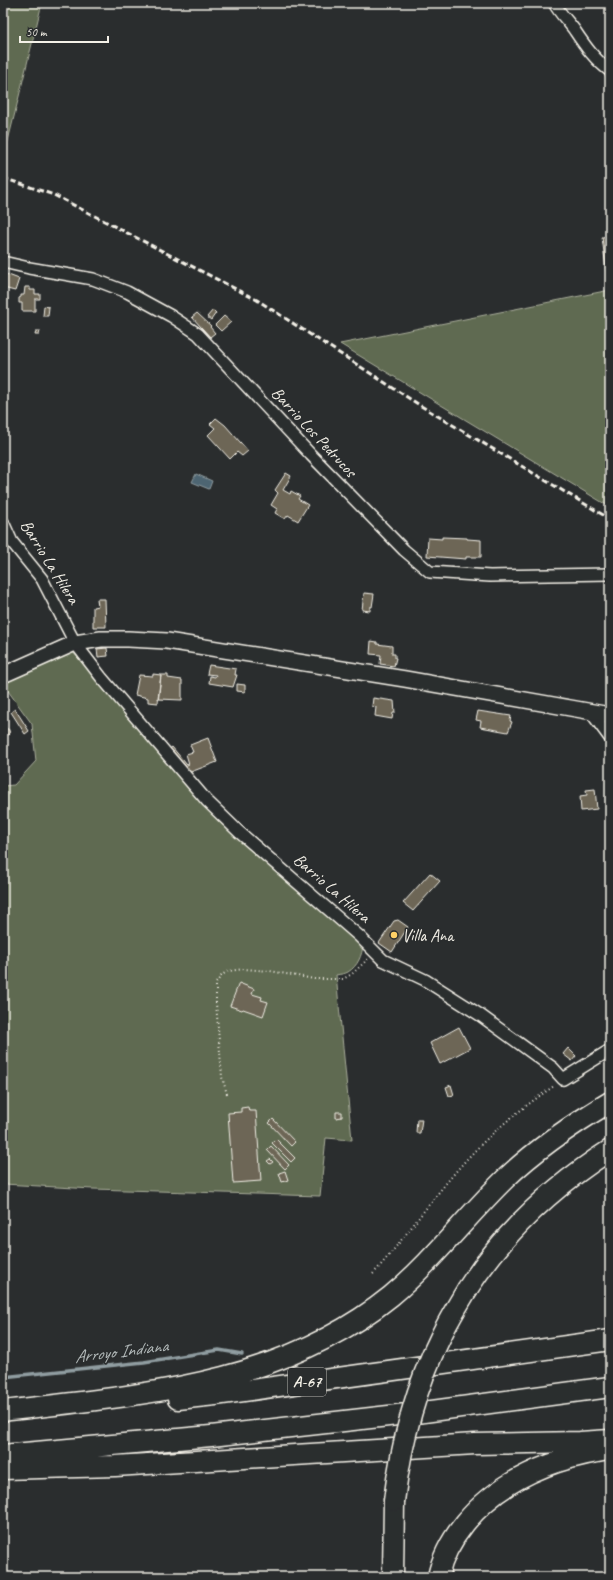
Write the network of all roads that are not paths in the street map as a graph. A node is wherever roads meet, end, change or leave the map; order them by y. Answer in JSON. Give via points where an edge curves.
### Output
{"nodes":[{"id":1,"x":554,"y":3,"type":"edge"},
{"id":2,"x":610,"y":71,"type":"edge"},
{"id":3,"x":3,"y":262,"type":"edge"},
{"id":4,"x":3,"y":522,"type":"edge"},
{"id":5,"x":610,"y":574,"type":"edge"},
{"id":6,"x":75,"y":643,"type":"junction"},
{"id":7,"x":3,"y":675,"type":"edge"},
{"id":8,"x":590,"y":711,"type":"junction"},
{"id":9,"x":610,"y":715,"type":"edge"},
{"id":10,"x":610,"y":738,"type":"edge"},
{"id":11,"x":610,"y":1050,"type":"edge"},
{"id":12,"x":610,"y":1102,"type":"edge"},
{"id":13,"x":610,"y":1150,"type":"edge"},
{"id":14,"x":610,"y":1340,"type":"edge"},
{"id":15,"x":610,"y":1387,"type":"edge"},
{"id":16,"x":3,"y":1411,"type":"edge"},
{"id":17,"x":3,"y":1417,"type":"edge"},
{"id":18,"x":610,"y":1440,"type":"edge"},
{"id":19,"x":610,"y":1450,"type":"edge"},
{"id":20,"x":3,"y":1455,"type":"edge"},
{"id":21,"x":3,"y":1469,"type":"edge"},
{"id":22,"x":393,"y":1577,"type":"edge"},
{"id":23,"x":438,"y":1577,"type":"edge"}],
"edges":[{"from":1,"to":2,"type":"street","via":[[586,48]]},
{"from":3,"to":5,"type":"street","name":"Barrio Los Pedrucos","via":[[100,282],[127,292],[198,334],[382,528],[430,572],[490,576]]},
{"from":4,"to":6,"type":"street","name":"Barrio La Hilera","via":[[12,542],[42,579]]},
{"from":6,"to":7,"type":"street"},
{"from":6,"to":8,"type":"street","via":[[101,639],[167,641]]},
{"from":6,"to":11,"type":"street","name":"Barrio La Hilera","via":[[207,801],[383,960],[425,980],[480,1015],[553,1068],[564,1079]]},
{"from":8,"to":9,"type":"street"},
{"from":8,"to":10,"type":"street"},
{"from":12,"to":16,"type":"highway","via":[[531,1156],[506,1178],[392,1295],[334,1335],[270,1364],[185,1386],[131,1396]]},
{"from":13,"to":22,"type":"highway","bridge":true,"via":[[536,1206],[499,1246],[478,1272],[441,1335],[421,1382],[403,1442],[394,1501]]},
{"from":14,"to":17,"type":"highway","number":"A-67","via":[[215,1395]]},
{"from":15,"to":20,"type":"highway","via":[[424,1412],[211,1436]]},
{"from":18,"to":21,"type":"highway","via":[[475,1444],[115,1466]]},
{"from":19,"to":23,"type":"highway","via":[[562,1460],[504,1486],[481,1505],[458,1532],[444,1556]]}]}
